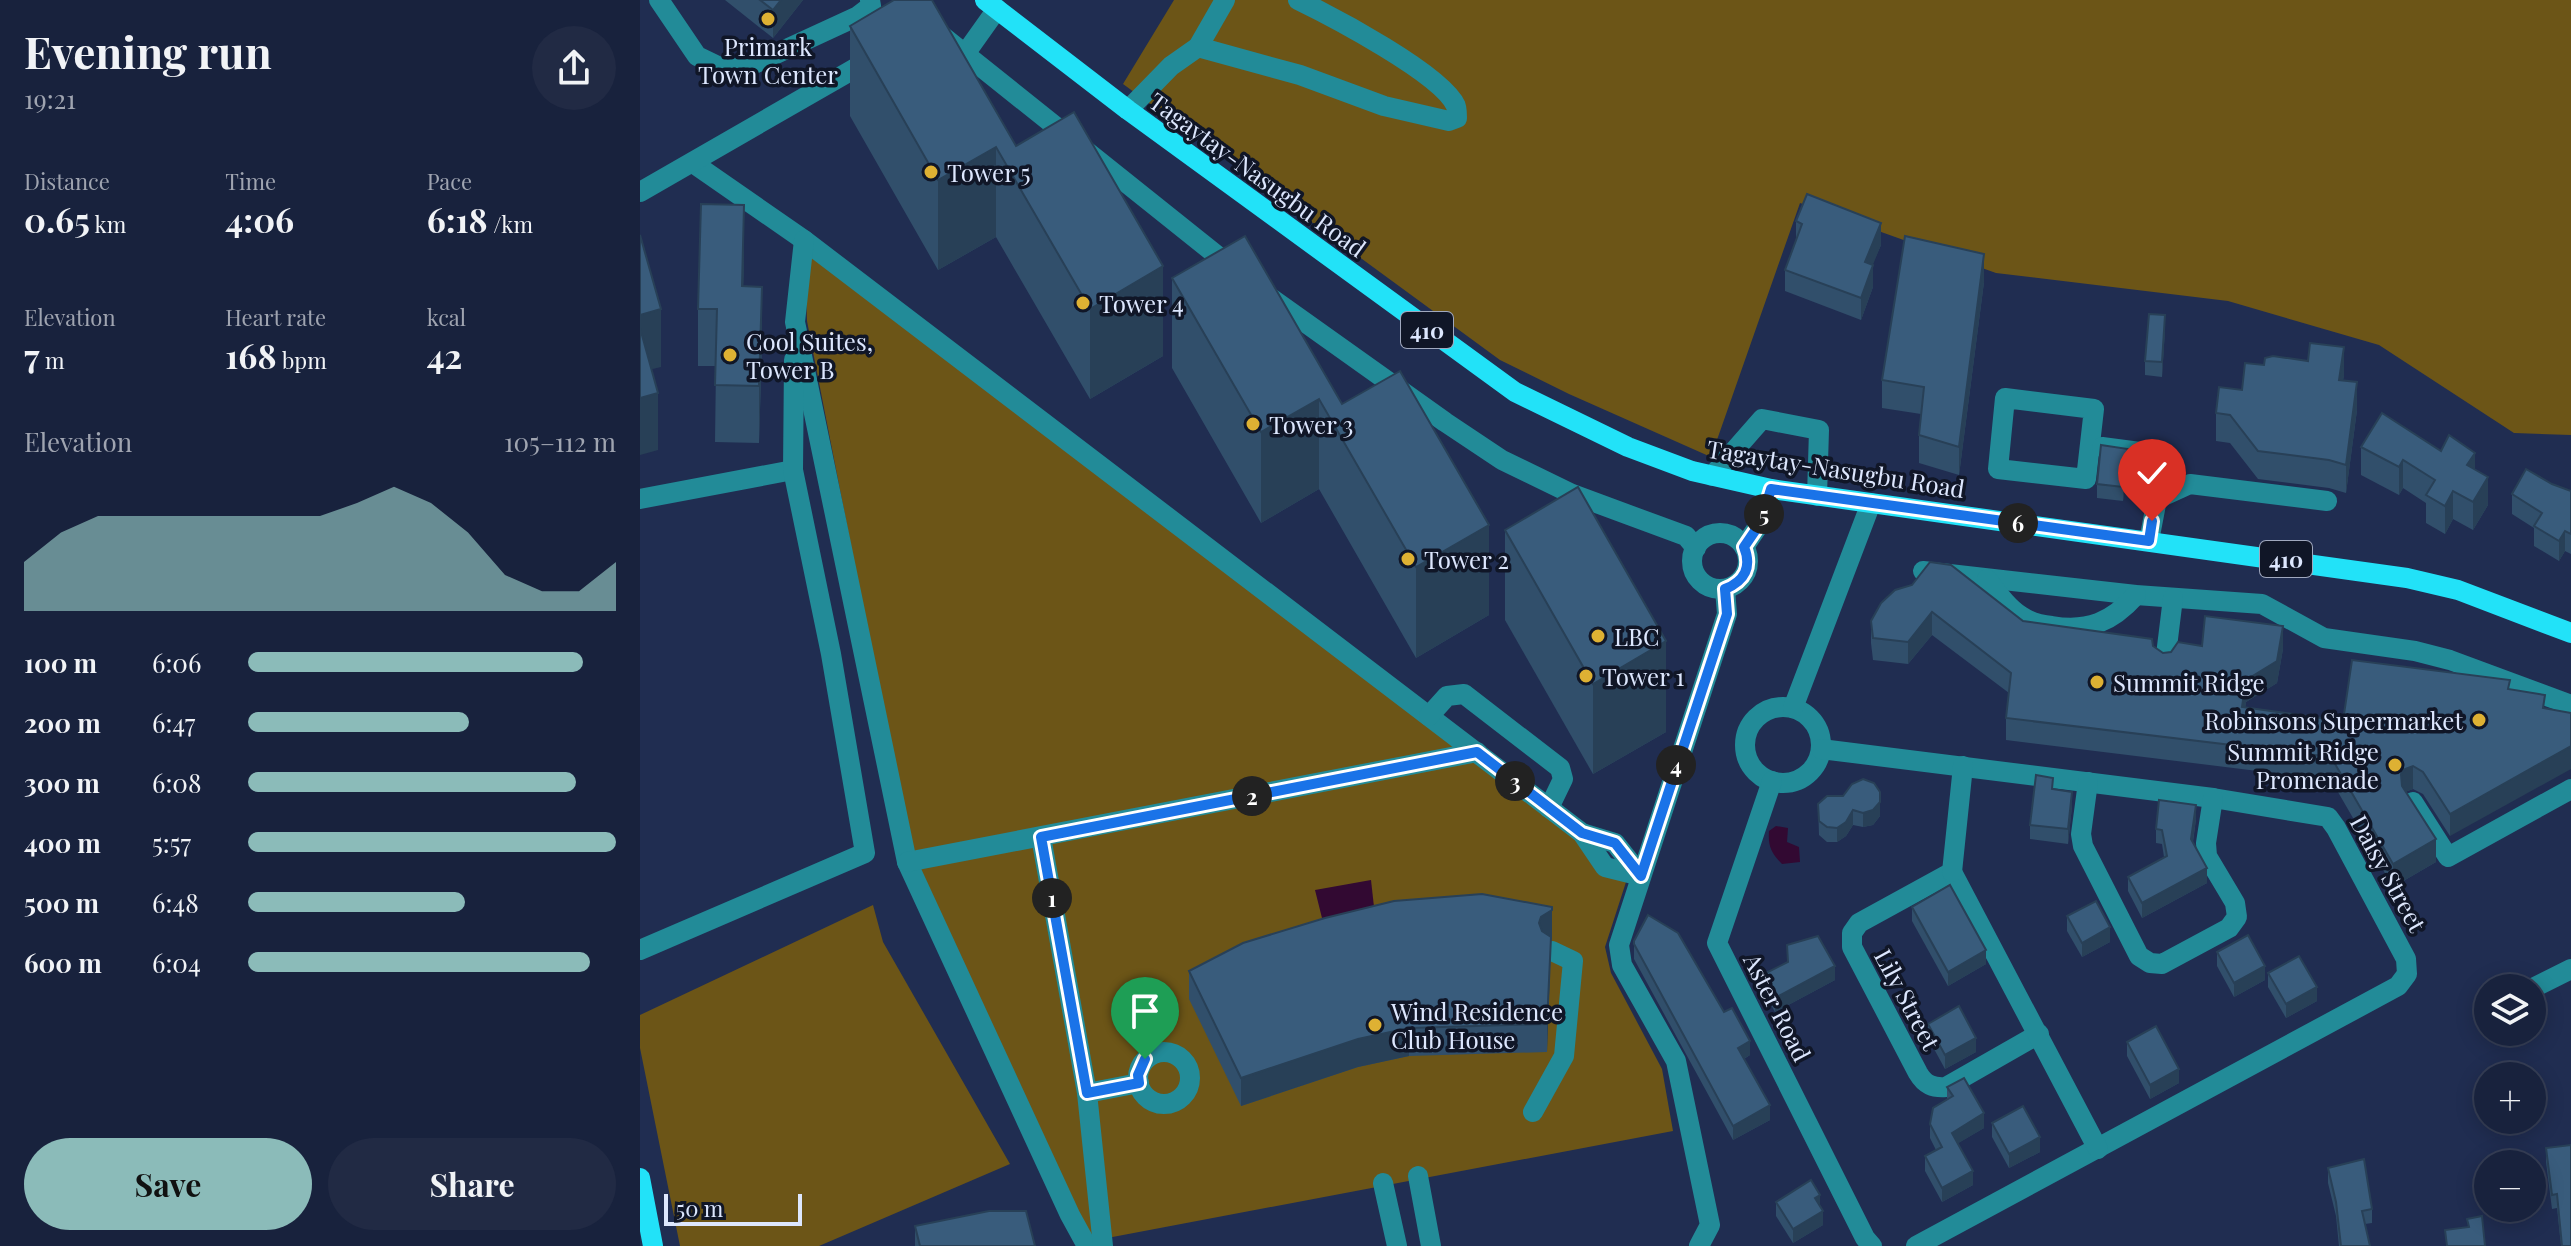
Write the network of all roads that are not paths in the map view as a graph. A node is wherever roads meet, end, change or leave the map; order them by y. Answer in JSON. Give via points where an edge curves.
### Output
{"nodes":[{"id":1,"x":659,"y":0,"type":"edge"},
{"id":2,"x":870,"y":0,"type":"edge"},
{"id":3,"x":1225,"y":0,"type":"edge"},
{"id":4,"x":1298,"y":0,"type":"edge"},
{"id":5,"x":991,"y":4,"type":"edge"},
{"id":6,"x":923,"y":29,"type":"edge"},
{"id":7,"x":1198,"y":47,"type":"junction"},
{"id":8,"x":890,"y":49,"type":"edge"},
{"id":9,"x":965,"y":54,"type":"junction"},
{"id":10,"x":1128,"y":110,"type":"junction"},
{"id":11,"x":693,"y":163,"type":"junction"},
{"id":12,"x":640,"y":192,"type":"edge"},
{"id":13,"x":804,"y":240,"type":"junction"},
{"id":14,"x":795,"y":322,"type":"junction"},
{"id":15,"x":2090,"y":445,"type":"junction"},
{"id":16,"x":793,"y":470,"type":"junction"},
{"id":17,"x":1712,"y":476,"type":"junction"},
{"id":18,"x":1771,"y":489,"type":"junction"},
{"id":19,"x":1817,"y":496,"type":"junction"},
{"id":20,"x":2163,"y":496,"type":"junction"},
{"id":21,"x":640,"y":499,"type":"edge"},
{"id":22,"x":2327,"y":501,"type":"dead end"},
{"id":23,"x":1871,"y":503,"type":"junction"},
{"id":24,"x":2149,"y":541,"type":"junction"},
{"id":25,"x":1744,"y":547,"type":"junction"},
{"id":26,"x":1696,"y":548,"type":"junction"},
{"id":27,"x":1923,"y":571,"type":"edge"},
{"id":28,"x":1987,"y":579,"type":"junction"},
{"id":29,"x":1725,"y":589,"type":"junction"},
{"id":30,"x":2136,"y":595,"type":"junction"},
{"id":31,"x":2173,"y":598,"type":"junction"},
{"id":32,"x":2571,"y":633,"type":"edge"},
{"id":33,"x":2165,"y":663,"type":"edge"},
{"id":34,"x":2571,"y":705,"type":"edge"},
{"id":35,"x":1793,"y":708,"type":"junction"},
{"id":36,"x":1429,"y":716,"type":"junction"},
{"id":37,"x":1821,"y":749,"type":"junction"},
{"id":38,"x":1477,"y":752,"type":"junction"},
{"id":39,"x":1963,"y":766,"type":"junction"},
{"id":40,"x":1772,"y":781,"type":"junction"},
{"id":41,"x":2088,"y":782,"type":"junction"},
{"id":42,"x":2571,"y":789,"type":"edge"},
{"id":43,"x":2521,"y":797,"type":"dead end"},
{"id":44,"x":2213,"y":798,"type":"junction"},
{"id":45,"x":2549,"y":801,"type":"junction"},
{"id":46,"x":2413,"y":802,"type":"edge"},
{"id":47,"x":1549,"y":808,"type":"junction"},
{"id":48,"x":1041,"y":837,"type":"junction"},
{"id":49,"x":907,"y":862,"type":"junction"},
{"id":50,"x":1952,"y":872,"type":"junction"},
{"id":51,"x":1641,"y":876,"type":"junction"},
{"id":52,"x":640,"y":950,"type":"edge"},
{"id":53,"x":1552,"y":951,"type":"edge"},
{"id":54,"x":2571,"y":969,"type":"edge"},
{"id":55,"x":2546,"y":982,"type":"edge"},
{"id":56,"x":2039,"y":1034,"type":"junction"},
{"id":57,"x":1139,"y":1083,"type":"dead end"},
{"id":58,"x":1087,"y":1093,"type":"junction"},
{"id":59,"x":1533,"y":1112,"type":"dead end"},
{"id":60,"x":2098,"y":1149,"type":"junction"},
{"id":61,"x":1418,"y":1176,"type":"dead end"},
{"id":62,"x":640,"y":1178,"type":"edge"},
{"id":63,"x":1383,"y":1183,"type":"dead end"},
{"id":64,"x":653,"y":1246,"type":"edge"},
{"id":65,"x":1087,"y":1246,"type":"edge"},
{"id":66,"x":1103,"y":1246,"type":"edge"},
{"id":67,"x":1397,"y":1246,"type":"edge"},
{"id":68,"x":1431,"y":1246,"type":"edge"},
{"id":69,"x":1699,"y":1246,"type":"edge"},
{"id":70,"x":1872,"y":1246,"type":"edge"},
{"id":71,"x":1916,"y":1246,"type":"edge"}],
"edges":[{"from":1,"to":2,"type":"street","via":[[697,56],[726,70],[752,65],[858,16],[871,6]]},
{"from":3,"to":7,"type":"street"},
{"from":4,"to":7,"type":"street","via":[[1394,52],[1440,88],[1457,106],[1457,118],[1449,121],[1384,106],[1300,75]]},
{"from":5,"to":9,"type":"street"},
{"from":5,"to":10,"type":"main road","name":"Tagaytay-Nasugbu Road","number":"410"},
{"from":6,"to":9,"type":"street"},
{"from":7,"to":10,"type":"street"},
{"from":8,"to":11,"type":"street"},
{"from":9,"to":26,"type":"street","via":[[1252,283],[1502,460],[1572,494],[1686,536]]},
{"from":10,"to":17,"type":"main road","name":"Tagaytay-Nasugbu Road","number":"410","via":[[1515,392],[1628,447]]},
{"from":11,"to":12,"type":"street"},
{"from":11,"to":13,"type":"street"},
{"from":13,"to":14,"type":"street"},
{"from":13,"to":36,"type":"street"},
{"from":14,"to":16,"type":"street"},
{"from":14,"to":49,"type":"street"},
{"from":15,"to":15,"type":"street","via":[[2094,409],[2005,398],[1998,469],[2086,479]]},
{"from":15,"to":20,"type":"street","via":[[2140,452]]},
{"from":16,"to":21,"type":"street"},
{"from":16,"to":52,"type":"street","via":[[865,853]]},
{"from":17,"to":18,"type":"main road","name":"Tagaytay-Nasugbu Road","number":"410"},
{"from":17,"to":19,"type":"street","via":[[1762,419],[1819,430]]},
{"from":18,"to":19,"type":"main road","name":"Tagaytay-Nasugbu Road","number":"410"},
{"from":18,"to":25,"type":"street","via":[[1761,522]]},
{"from":19,"to":23,"type":"main road","name":"Tagaytay-Nasugbu Road","number":"410"},
{"from":20,"to":22,"type":"street","via":[[2190,484]]},
{"from":20,"to":24,"type":"street","via":[[2157,499]]},
{"from":23,"to":24,"type":"main road","name":"Tagaytay-Nasugbu Road","number":"410"},
{"from":23,"to":35,"type":"street"},
{"from":24,"to":32,"type":"main road","name":"Tagaytay-Nasugbu Road","number":"410","via":[[2432,583]]},
{"from":25,"to":26,"type":"street","via":[[1724,533],[1707,537]]},
{"from":25,"to":29,"type":"street","via":[[1746,573]]},
{"from":26,"to":29,"type":"street","via":[[1693,566],[1701,581]]},
{"from":27,"to":28,"type":"street"},
{"from":28,"to":30,"type":"street"},
{"from":28,"to":30,"type":"street","via":[[2022,617],[2071,629],[2100,624]]},
{"from":29,"to":51,"type":"street","via":[[1727,614]]},
{"from":30,"to":31,"type":"street"},
{"from":31,"to":33,"type":"street"},
{"from":31,"to":34,"type":"street","via":[[2262,604],[2324,638],[2450,660]]},
{"from":35,"to":37,"type":"street","via":[[1814,723]]},
{"from":35,"to":40,"type":"street","via":[[1780,707],[1757,717],[1745,740],[1751,765]]},
{"from":36,"to":38,"type":"street"},
{"from":36,"to":47,"type":"street","via":[[1447,696],[1464,694],[1560,768],[1563,779]]},
{"from":37,"to":39,"type":"street"},
{"from":37,"to":40,"type":"street","via":[[1804,776]]},
{"from":38,"to":47,"type":"street"},
{"from":38,"to":48,"type":"street"},
{"from":39,"to":41,"type":"street"},
{"from":39,"to":50,"type":"street"},
{"from":40,"to":70,"type":"street","name":"Aster Road","via":[[1717,943]]},
{"from":41,"to":44,"type":"street"},
{"from":41,"to":44,"type":"street","via":[[2083,846],[2139,956],[2150,963],[2162,964],[2202,943],[2229,928],[2237,917],[2235,903],[2207,856]]},
{"from":42,"to":45,"type":"street"},
{"from":43,"to":45,"type":"street"},
{"from":44,"to":60,"type":"street","name":"Daisy Street","via":[[2328,817],[2406,959],[2407,974],[2398,986]]},
{"from":45,"to":46,"type":"street","via":[[2448,857]]},
{"from":47,"to":51,"type":"street","via":[[1582,833],[1605,867]]},
{"from":48,"to":49,"type":"street"},
{"from":48,"to":58,"type":"street"},
{"from":49,"to":65,"type":"street"},
{"from":50,"to":56,"type":"street"},
{"from":50,"to":56,"type":"street","name":"Lily Street","via":[[1859,923],[1852,933],[1852,947],[1918,1073],[1923,1082],[1946,1087]]},
{"from":51,"to":69,"type":"street","via":[[1619,945],[1622,965],[1676,1061],[1710,1225]]},
{"from":53,"to":59,"type":"street","via":[[1573,961],[1564,1056]]},
{"from":54,"to":55,"type":"street"},
{"from":56,"to":60,"type":"street"},
{"from":57,"to":58,"type":"street"},
{"from":58,"to":66,"type":"street"},
{"from":60,"to":71,"type":"street"},
{"from":61,"to":68,"type":"street"},
{"from":62,"to":64,"type":"main road"},
{"from":63,"to":67,"type":"street"}]}
